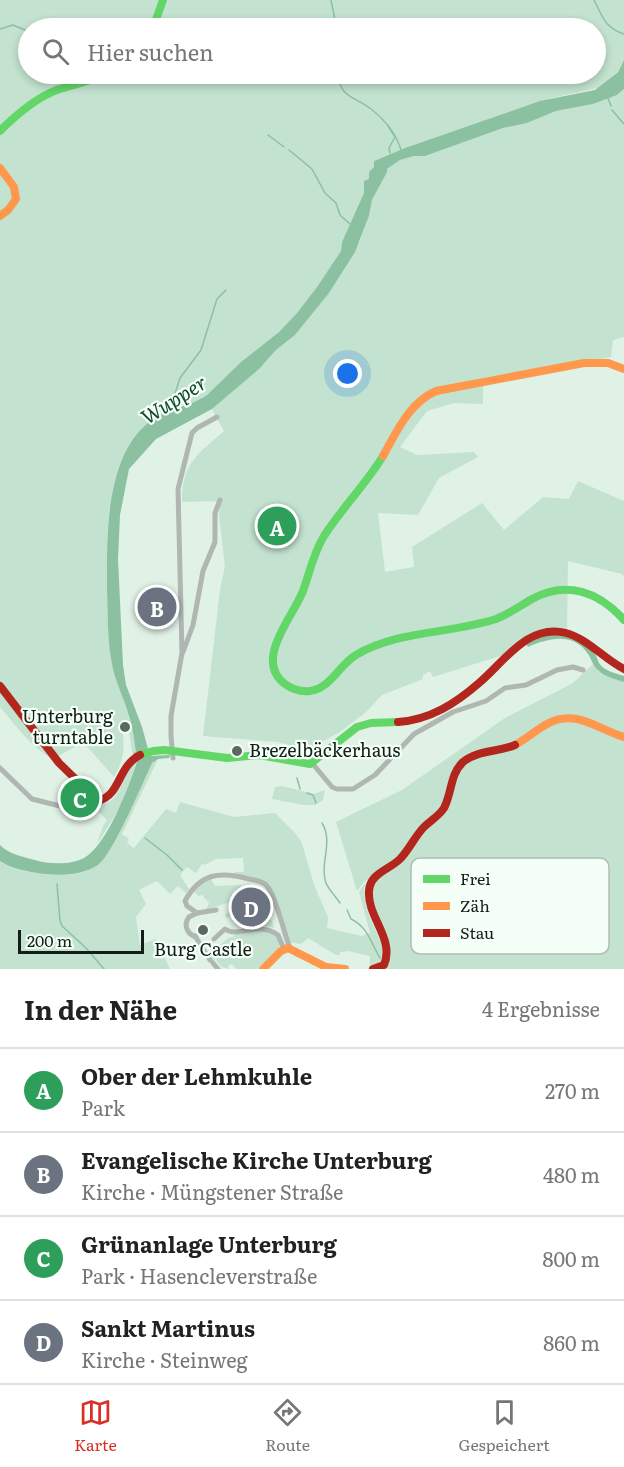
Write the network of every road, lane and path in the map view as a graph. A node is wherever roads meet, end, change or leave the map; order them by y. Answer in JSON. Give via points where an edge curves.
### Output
{"nodes":[{"id":1,"x":163,"y":0,"type":"edge"},
{"id":2,"x":157,"y":18,"type":"edge"},
{"id":3,"x":81,"y":84,"type":"edge"},
{"id":4,"x":0,"y":131,"type":"edge"},
{"id":5,"x":0,"y":168,"type":"edge"},
{"id":6,"x":0,"y":216,"type":"edge"},
{"id":7,"x":624,"y":369,"type":"edge"},
{"id":8,"x":217,"y":417,"type":"dead end"},
{"id":9,"x":220,"y":500,"type":"dead end"},
{"id":10,"x":624,"y":620,"type":"edge"},
{"id":11,"x":182,"y":653,"type":"junction"},
{"id":12,"x":624,"y":669,"type":"edge"},
{"id":13,"x":582,"y":670,"type":"dead end"},
{"id":14,"x":0,"y":686,"type":"edge"},
{"id":15,"x":624,"y":737,"type":"edge"},
{"id":16,"x":172,"y":753,"type":"junction"},
{"id":17,"x":314,"y":766,"type":"junction"},
{"id":18,"x":0,"y":768,"type":"edge"},
{"id":19,"x":98,"y":801,"type":"junction"},
{"id":20,"x":216,"y":910,"type":"dead end"},
{"id":21,"x":198,"y":913,"type":"junction"},
{"id":22,"x":203,"y":948,"type":"junction"},
{"id":23,"x":287,"y":949,"type":"junction"},
{"id":24,"x":218,"y":969,"type":"edge"},
{"id":25,"x":263,"y":969,"type":"edge"},
{"id":26,"x":345,"y":969,"type":"edge"},
{"id":27,"x":373,"y":969,"type":"edge"}],
"edges":[{"from":1,"to":2,"type":"main road"},
{"from":3,"to":4,"type":"main road","via":[[44,96]]},
{"from":5,"to":6,"type":"main road","via":[[13,184],[16,195],[12,207]]},
{"from":7,"to":10,"type":"main road","via":[[608,363],[584,363],[440,390],[420,400],[321,541],[302,594],[273,653],[273,668],[280,680],[297,690],[313,690],[326,684],[348,661],[363,652],[418,633],[498,618],[553,590],[575,589],[594,595]]},
{"from":8,"to":11,"type":"street","via":[[192,433],[178,481]]},
{"from":9,"to":11,"type":"street","via":[[214,513],[214,545],[203,571],[189,641]]},
{"from":11,"to":16,"type":"street","via":[[171,716]]},
{"from":12,"to":17,"type":"main road","via":[[574,635],[554,631],[538,634],[524,641],[472,690],[438,711],[418,720],[359,727]]},
{"from":13,"to":17,"type":"street","via":[[557,670],[453,712],[414,734],[375,775],[356,788],[332,787]]},
{"from":14,"to":19,"type":"main road","via":[[59,763]]},
{"from":15,"to":27,"type":"main road","via":[[579,718],[564,717],[512,746],[462,762],[442,811],[400,858],[369,885],[369,901],[387,949],[384,964]]},
{"from":16,"to":17,"type":"main road","via":[[224,758],[262,755]]},
{"from":16,"to":19,"type":"main road","via":[[144,753],[135,757],[125,767],[110,797]]},
{"from":18,"to":19,"type":"street","via":[[32,799],[72,809]]},
{"from":20,"to":21,"type":"street"},
{"from":21,"to":22,"type":"street","via":[[189,916],[186,923],[188,932],[195,935]]},
{"from":21,"to":23,"type":"street","via":[[185,902],[191,890],[207,878],[227,874],[266,885]]},
{"from":22,"to":23,"type":"street","via":[[225,929],[234,936],[255,928],[278,935]]},
{"from":22,"to":24,"type":"street"},
{"from":23,"to":25,"type":"main road"},
{"from":23,"to":26,"type":"main road","via":[[326,967]]}]}
